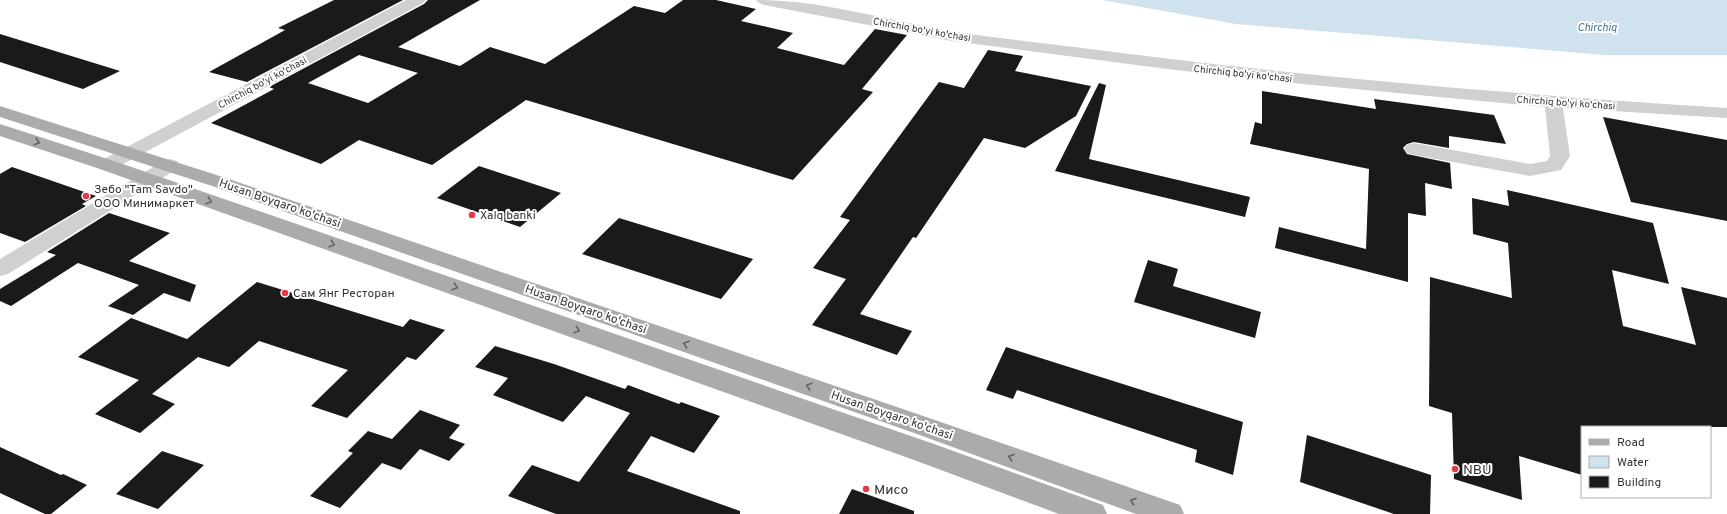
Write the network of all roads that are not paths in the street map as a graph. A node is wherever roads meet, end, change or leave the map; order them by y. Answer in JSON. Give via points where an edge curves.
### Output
{"nodes":[{"id":1,"x":418,"y":0,"type":"edge"},
{"id":2,"x":764,"y":0,"type":"edge"},
{"id":3,"x":1553,"y":102,"type":"junction"},
{"id":4,"x":0,"y":111,"type":"edge"},
{"id":5,"x":1727,"y":113,"type":"edge"},
{"id":6,"x":0,"y":130,"type":"edge"},
{"id":7,"x":1414,"y":149,"type":"dead end"},
{"id":8,"x":131,"y":152,"type":"junction"},
{"id":9,"x":107,"y":165,"type":"junction"},
{"id":10,"x":170,"y":165,"type":"junction"},
{"id":11,"x":146,"y":179,"type":"junction"},
{"id":12,"x":0,"y":269,"type":"edge"},
{"id":13,"x":1093,"y":514,"type":"edge"},
{"id":14,"x":1170,"y":514,"type":"edge"}],
"edges":[{"from":1,"to":8,"type":"street","name":"Chirchiq bo'yi ko'chasi"},
{"from":2,"to":3,"type":"street","name":"Chirchiq bo'yi ko'chasi","via":[[952,36],[1090,55],[1292,78]]},
{"from":3,"to":5,"type":"street","name":"Chirchiq bo'yi ko'chasi"},
{"from":3,"to":7,"type":"street","via":[[1560,156],[1554,166],[1530,170]]},
{"from":4,"to":8,"type":"main road","name":"Husan Boyqaro ko'chasi"},
{"from":6,"to":9,"type":"main road","name":"Husan Boyqaro ko'chasi","one_way":true},
{"from":8,"to":9,"type":"street","name":"Chirchiq bo'yi ko'chasi"},
{"from":8,"to":10,"type":"main road","name":"Husan Boyqaro ko'chasi"},
{"from":9,"to":11,"type":"main road","name":"Husan Boyqaro ko'chasi"},
{"from":10,"to":11,"type":"street"},
{"from":14,"to":10,"type":"main road","name":"Husan Boyqaro ko'chasi","one_way":true},
{"from":11,"to":12,"type":"street"},
{"from":11,"to":13,"type":"main road","name":"Husan Boyqaro ko'chasi","one_way":true,"via":[[924,452]]}]}
